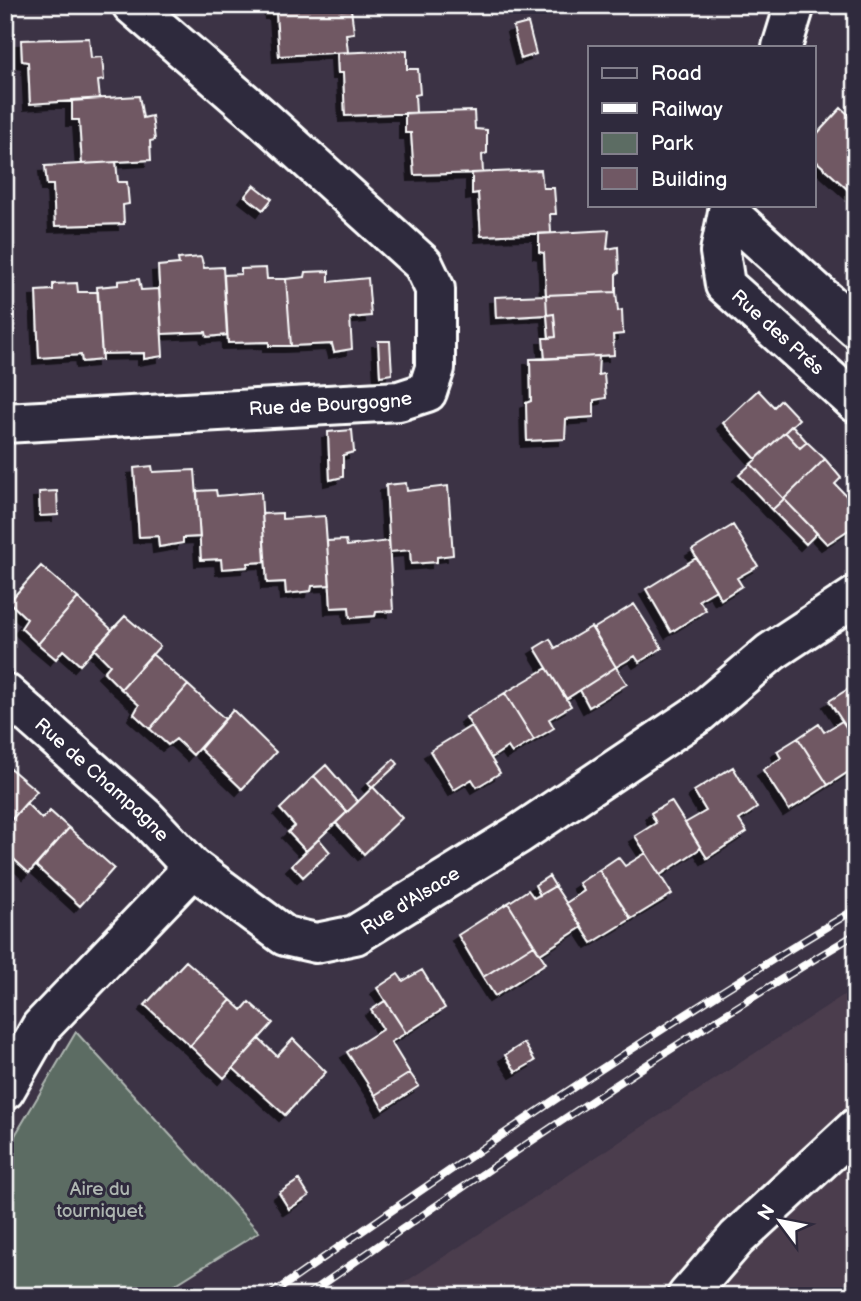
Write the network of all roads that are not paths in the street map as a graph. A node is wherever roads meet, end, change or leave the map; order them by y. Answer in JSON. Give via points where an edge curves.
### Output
{"nodes":[{"id":1,"x":132,"y":5,"type":"edge"},
{"id":2,"x":795,"y":5,"type":"edge"},
{"id":3,"x":782,"y":46,"type":"edge"},
{"id":4,"x":729,"y":208,"type":"edge"},
{"id":5,"x":856,"y":328,"type":"edge"},
{"id":6,"x":856,"y":402,"type":"edge"},
{"id":7,"x":5,"y":423,"type":"edge"},
{"id":8,"x":856,"y":596,"type":"edge"},
{"id":9,"x":5,"y":693,"type":"edge"},
{"id":10,"x":193,"y":868,"type":"junction"},
{"id":11,"x":5,"y":1090,"type":"edge"},
{"id":12,"x":856,"y":1128,"type":"edge"},
{"id":13,"x":687,"y":1296,"type":"edge"}],
"edges":[{"from":1,"to":7,"type":"street","name":"Rue de Bourgogne","via":[[423,264],[435,289],[435,368],[427,392],[399,401]]},
{"from":2,"to":3,"type":"street"},
{"from":4,"to":5,"type":"street","name":"Rue des Prés"},
{"from":4,"to":6,"type":"street","name":"Rue des Prés","via":[[720,252],[725,285]]},
{"from":8,"to":10,"type":"street","name":"Rue d'Alsace","via":[[771,652],[687,721],[519,834],[355,934],[316,943],[285,936]]},
{"from":9,"to":10,"type":"street","name":"Rue de Champagne","via":[[145,817]]},
{"from":10,"to":11,"type":"street","via":[[41,1027]]},
{"from":12,"to":13,"type":"street","via":[[737,1238]]}]}
